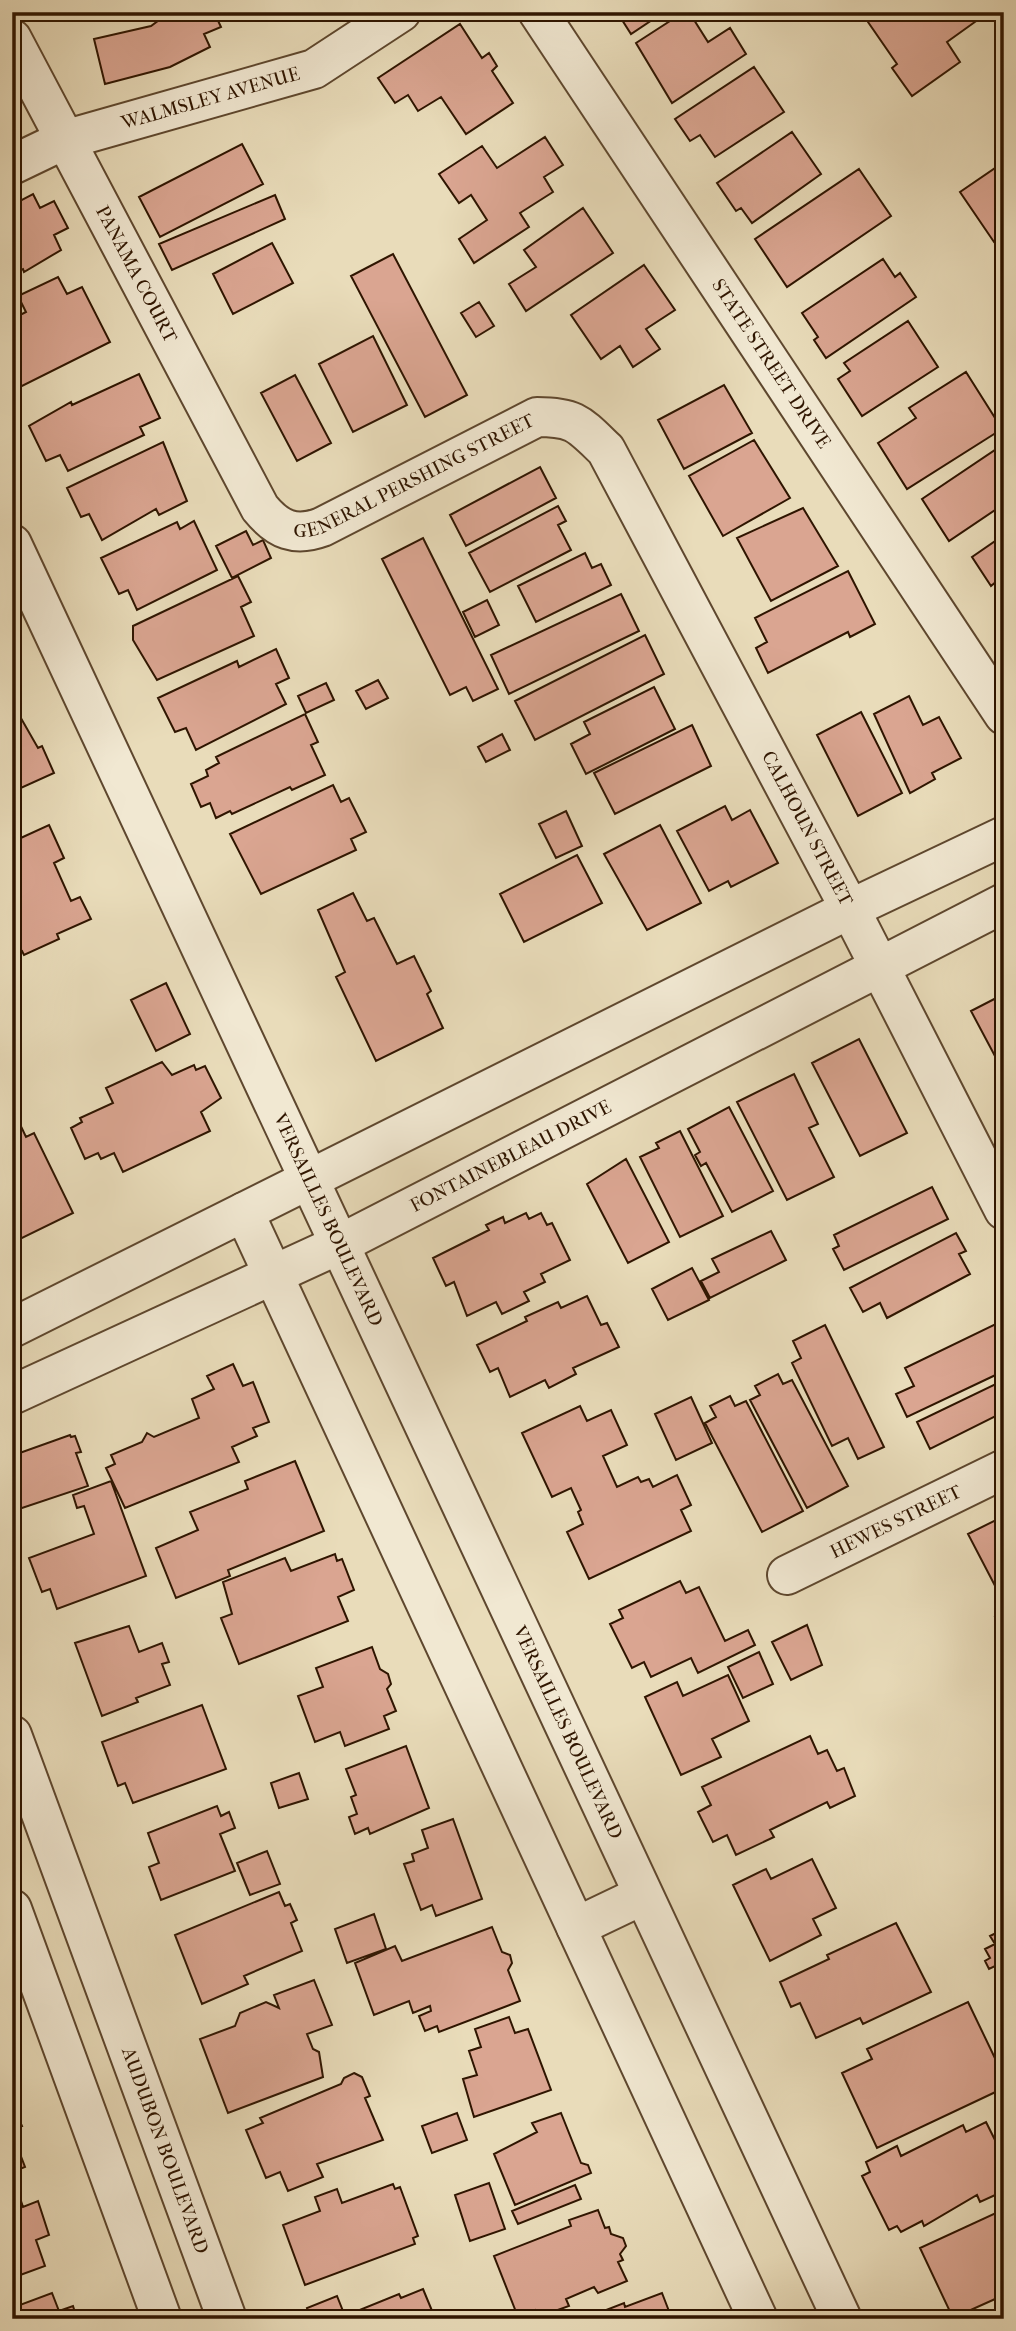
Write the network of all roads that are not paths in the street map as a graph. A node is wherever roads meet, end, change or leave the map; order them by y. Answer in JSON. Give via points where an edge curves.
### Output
{"nodes":[{"id":1,"x":401,"y":12,"type":"edge"},
{"id":2,"x":538,"y":12,"type":"edge"},
{"id":3,"x":12,"y":39,"type":"edge"},
{"id":4,"x":64,"y":141,"type":"junction"},
{"id":5,"x":12,"y":165,"type":"edge"},
{"id":6,"x":606,"y":450,"type":"joint"},
{"id":7,"x":260,"y":508,"type":"joint"},
{"id":8,"x":12,"y":544,"type":"edge"},
{"id":9,"x":1004,"y":715,"type":"edge"},
{"id":10,"x":1004,"y":836,"type":"edge"},
{"id":11,"x":1004,"y":903,"type":"edge"},
{"id":12,"x":850,"y":909,"type":"junction"},
{"id":13,"x":880,"y":968,"type":"junction"},
{"id":14,"x":308,"y":1181,"type":"junction"},
{"id":15,"x":1004,"y":1210,"type":"edge"},
{"id":16,"x":244,"y":1212,"type":"junction"},
{"id":17,"x":338,"y":1245,"type":"junction"},
{"id":18,"x":274,"y":1276,"type":"junction"},
{"id":19,"x":12,"y":1328,"type":"edge"},
{"id":20,"x":12,"y":1395,"type":"edge"},
{"id":21,"x":1004,"y":1469,"type":"edge"},
{"id":22,"x":787,"y":1575,"type":"dead end"},
{"id":23,"x":12,"y":1735,"type":"edge"},
{"id":24,"x":643,"y":1895,"type":"junction"},
{"id":25,"x":12,"y":1909,"type":"edge"},
{"id":26,"x":576,"y":1927,"type":"junction"},
{"id":27,"x":103,"y":1981,"type":"junction"},
{"id":28,"x":48,"y":2006,"type":"junction"},
{"id":29,"x":162,"y":2319,"type":"edge"},
{"id":30,"x":227,"y":2319,"type":"edge"},
{"id":31,"x":758,"y":2319,"type":"edge"},
{"id":32,"x":842,"y":2319,"type":"edge"}],
"edges":[{"from":1,"to":4,"type":"street","name":"WALMSLEY AVENUE","via":[[314,69]]},
{"from":2,"to":9,"type":"street","name":"STATE STREET DRIVE"},
{"from":3,"to":4,"type":"street","name":"PANAMA COURT"},
{"from":4,"to":5,"type":"street","name":"WALMSLEY AVENUE"},
{"from":4,"to":7,"type":"street","name":"PANAMA COURT"},
{"from":6,"to":7,"type":"street","name":"GENERAL PERSHING STREET","via":[[565,417],[537,417],[304,534],[272,523]]},
{"from":6,"to":12,"type":"street","name":"CALHOUN STREET"},
{"from":8,"to":14,"type":"street","name":"VERSAILLES BOULEVARD"},
{"from":10,"to":12,"type":"street"},
{"from":11,"to":13,"type":"street","name":"FONTAINEBLEAU DRIVE"},
{"from":12,"to":13,"type":"street","name":"CALHOUN STREET"},
{"from":12,"to":14,"type":"street"},
{"from":13,"to":15,"type":"street","name":"CALHOUN STREET"},
{"from":13,"to":17,"type":"street","name":"FONTAINEBLEAU DRIVE"},
{"from":14,"to":16,"type":"street"},
{"from":14,"to":17,"type":"street","name":"VERSAILLES BOULEVARD"},
{"from":16,"to":18,"type":"street"},
{"from":16,"to":19,"type":"street"},
{"from":17,"to":18,"type":"street","name":"FONTAINEBLEAU DRIVE"},
{"from":17,"to":24,"type":"street","name":"VERSAILLES BOULEVARD"},
{"from":18,"to":20,"type":"street","name":"FONTAINEBLEAU DRIVE"},
{"from":18,"to":26,"type":"street"},
{"from":21,"to":22,"type":"street","name":"HEWES STREET"},
{"from":23,"to":27,"type":"street","name":"AUDUBON BOULEVARD"},
{"from":24,"to":26,"type":"street"},
{"from":24,"to":32,"type":"street","name":"VERSAILLES BOULEVARD"},
{"from":25,"to":28,"type":"street"},
{"from":26,"to":31,"type":"street"},
{"from":27,"to":28,"type":"street"},
{"from":27,"to":30,"type":"street","name":"AUDUBON BOULEVARD"},
{"from":28,"to":29,"type":"street"}]}
